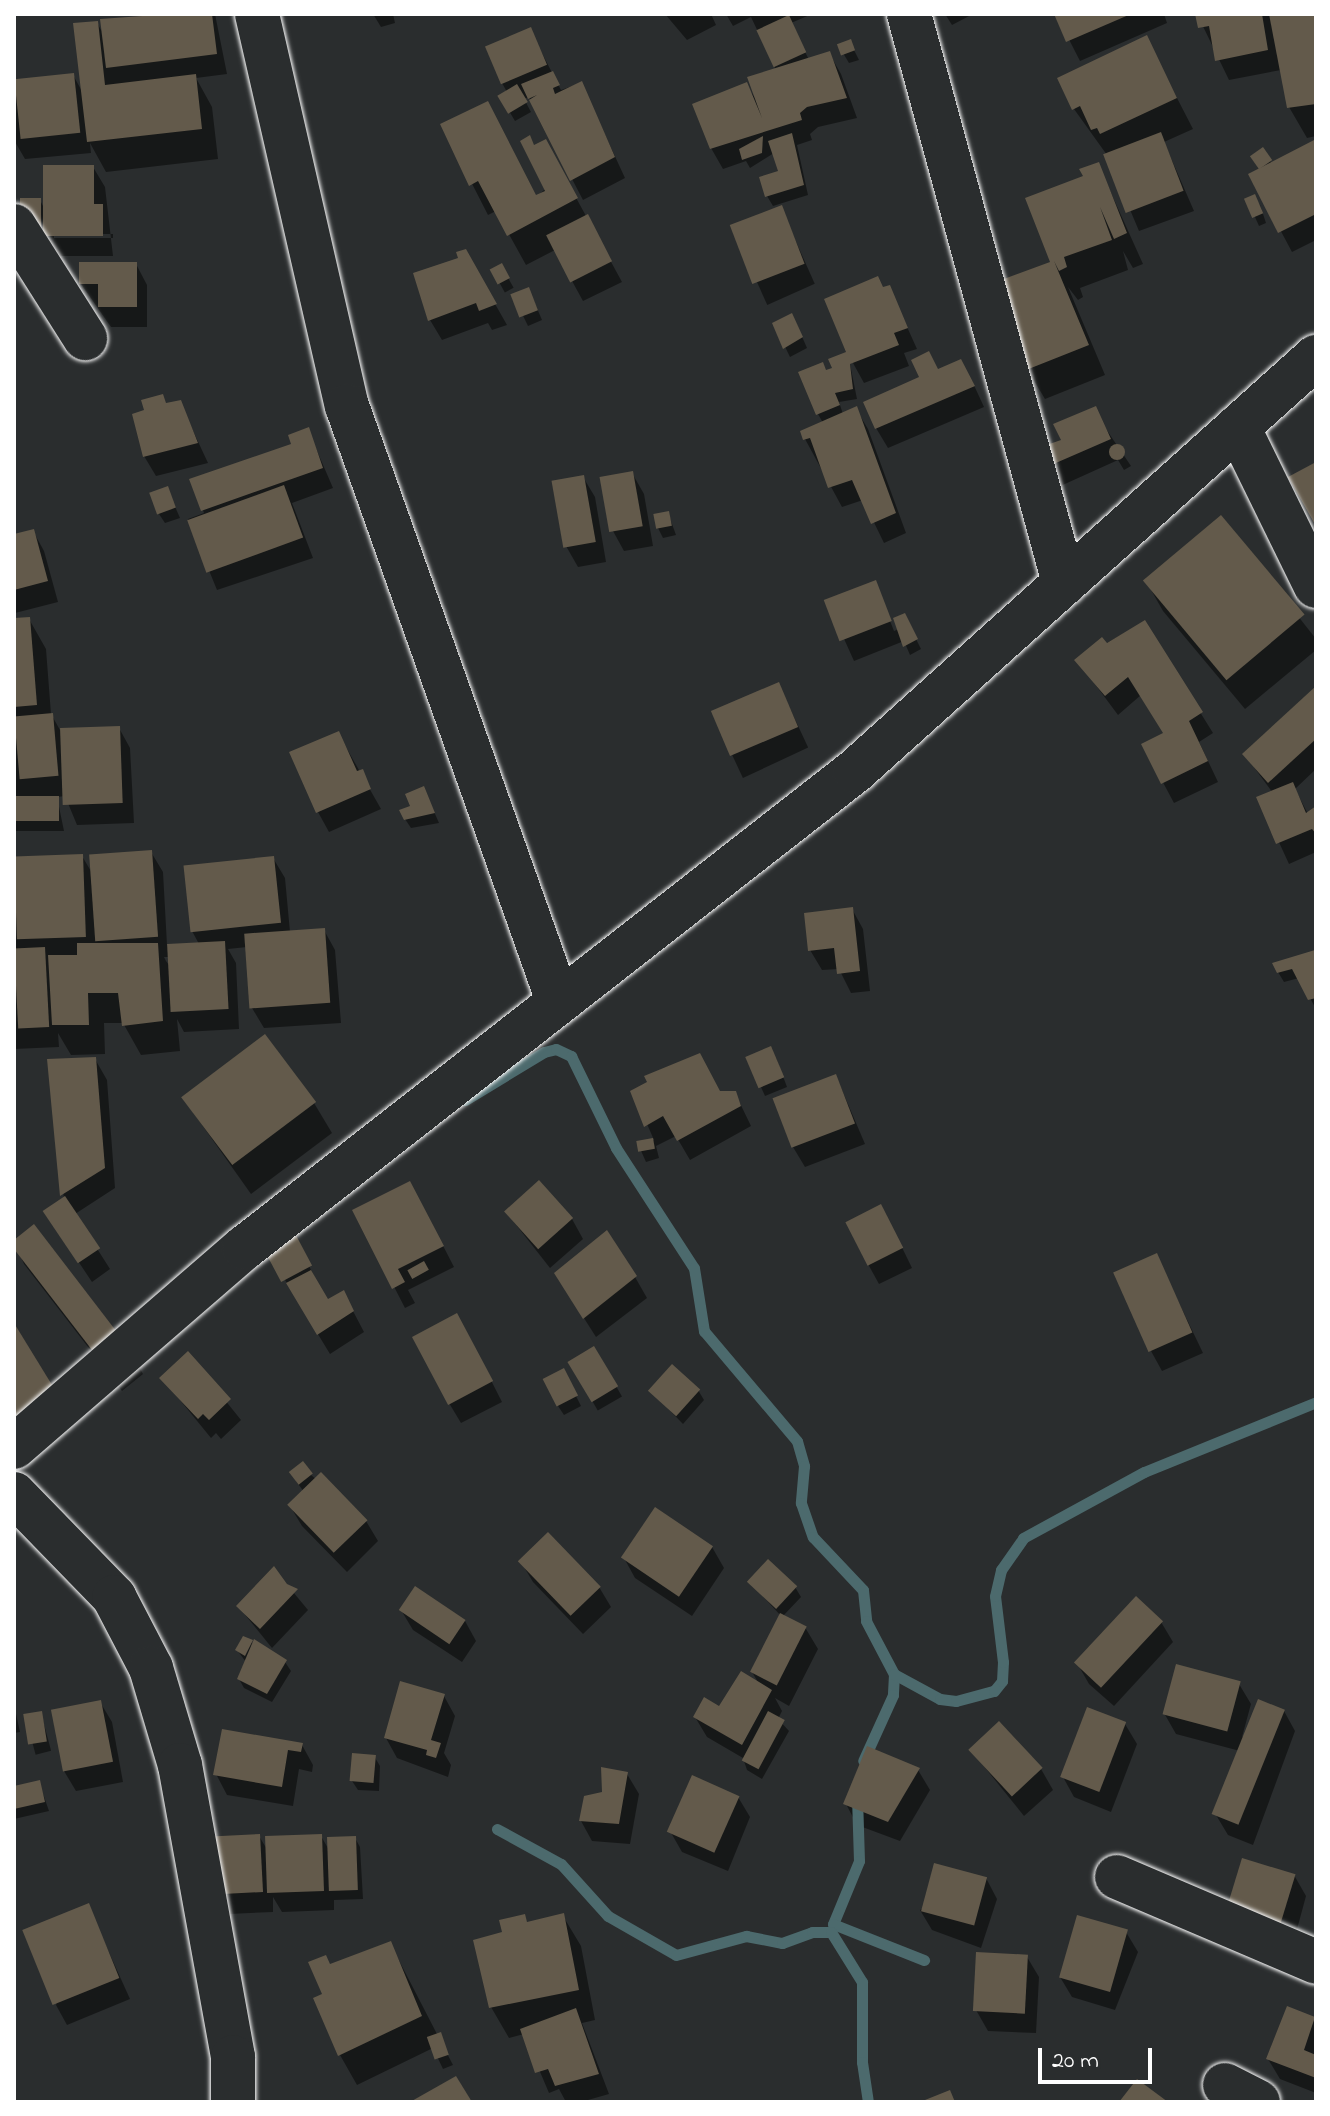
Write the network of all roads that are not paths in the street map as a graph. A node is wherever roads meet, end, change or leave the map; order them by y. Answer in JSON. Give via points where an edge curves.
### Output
{"nodes":[{"id":1,"x":257,"y":14,"type":"edge"},
{"id":2,"x":909,"y":14,"type":"edge"},
{"id":3,"x":14,"y":226,"type":"edge"},
{"id":4,"x":85,"y":338,"type":"dead end"},
{"id":5,"x":1316,"y":357,"type":"edge"},
{"id":6,"x":1238,"y":427,"type":"junction"},
{"id":7,"x":1064,"y":583,"type":"junction"},
{"id":8,"x":1316,"y":586,"type":"edge"},
{"id":9,"x":558,"y":1001,"type":"junction"},
{"id":10,"x":14,"y":1447,"type":"edge"},
{"id":11,"x":14,"y":1494,"type":"edge"},
{"id":12,"x":1117,"y":1877,"type":"dead end"},
{"id":13,"x":1316,"y":1962,"type":"edge"},
{"id":14,"x":233,"y":2102,"type":"edge"}],
"edges":[{"from":1,"to":9,"type":"street","via":[[347,406]]},
{"from":2,"to":7,"type":"street"},
{"from":3,"to":4,"type":"street"},
{"from":5,"to":6,"type":"street"},
{"from":6,"to":7,"type":"street"},
{"from":6,"to":8,"type":"street"},
{"from":7,"to":9,"type":"street","via":[[855,771]]},
{"from":9,"to":10,"type":"street","via":[[244,1248]]},
{"from":11,"to":14,"type":"street","via":[[114,1597],[151,1668],[180,1765],[233,2057]]},
{"from":12,"to":13,"type":"street"}]}
